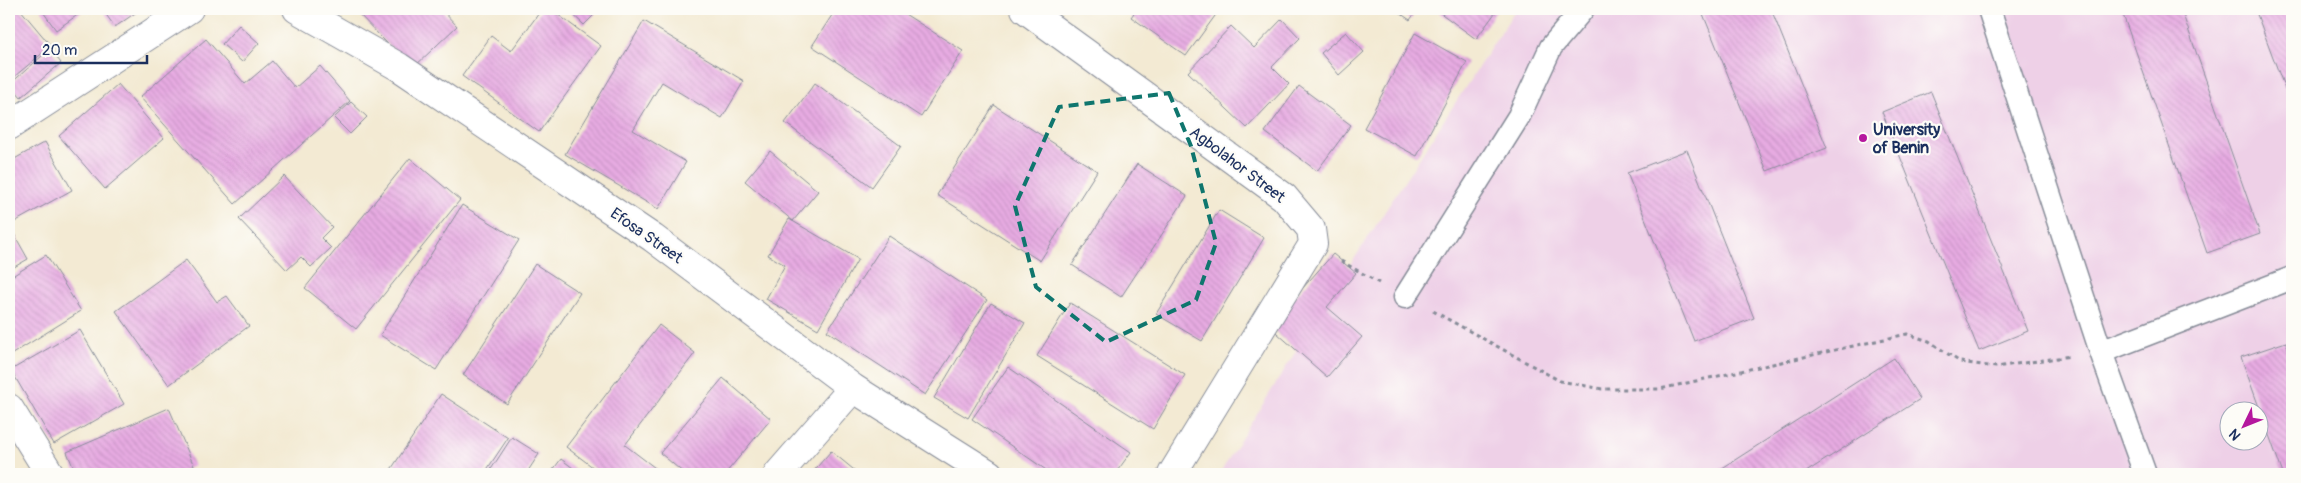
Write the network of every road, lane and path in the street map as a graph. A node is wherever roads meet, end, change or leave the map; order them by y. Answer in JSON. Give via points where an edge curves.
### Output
{"nodes":[{"id":1,"x":189,"y":9,"type":"edge"},
{"id":2,"x":297,"y":9,"type":"edge"},
{"id":3,"x":1025,"y":9,"type":"edge"},
{"id":4,"x":1584,"y":9,"type":"edge"},
{"id":5,"x":1990,"y":9,"type":"edge"},
{"id":6,"x":9,"y":126,"type":"edge"},
{"id":7,"x":1313,"y":244,"type":"junction"},
{"id":8,"x":2292,"y":278,"type":"edge"},
{"id":9,"x":1405,"y":297,"type":"junction"},
{"id":10,"x":2101,"y":352,"type":"junction"},
{"id":11,"x":854,"y":388,"type":"junction"},
{"id":12,"x":9,"y":408,"type":"edge"},
{"id":13,"x":50,"y":474,"type":"edge"},
{"id":14,"x":778,"y":474,"type":"edge"},
{"id":15,"x":989,"y":474,"type":"edge"},
{"id":16,"x":1172,"y":474,"type":"edge"},
{"id":17,"x":2146,"y":474,"type":"edge"}],
"edges":[{"from":1,"to":6,"type":"street"},
{"from":2,"to":11,"type":"street","name":"Efosa Street","via":[[399,67],[653,238]]},
{"from":3,"to":7,"type":"street","name":"Agbolahor Street","via":[[1284,197],[1311,229]]},
{"from":4,"to":9,"type":"lane","via":[[1552,47],[1519,116]]},
{"from":5,"to":10,"type":"lane"},
{"from":7,"to":9,"type":"path"},
{"from":7,"to":16,"type":"street"},
{"from":8,"to":10,"type":"lane"},
{"from":9,"to":10,"type":"path","via":[[1560,381],[1602,389],[1660,389],[1907,334],[1929,341],[1960,362],[1996,367]]},
{"from":10,"to":17,"type":"lane"},
{"from":11,"to":14,"type":"street"},
{"from":11,"to":15,"type":"street","name":"Efosa Street"},
{"from":12,"to":13,"type":"street"}]}
